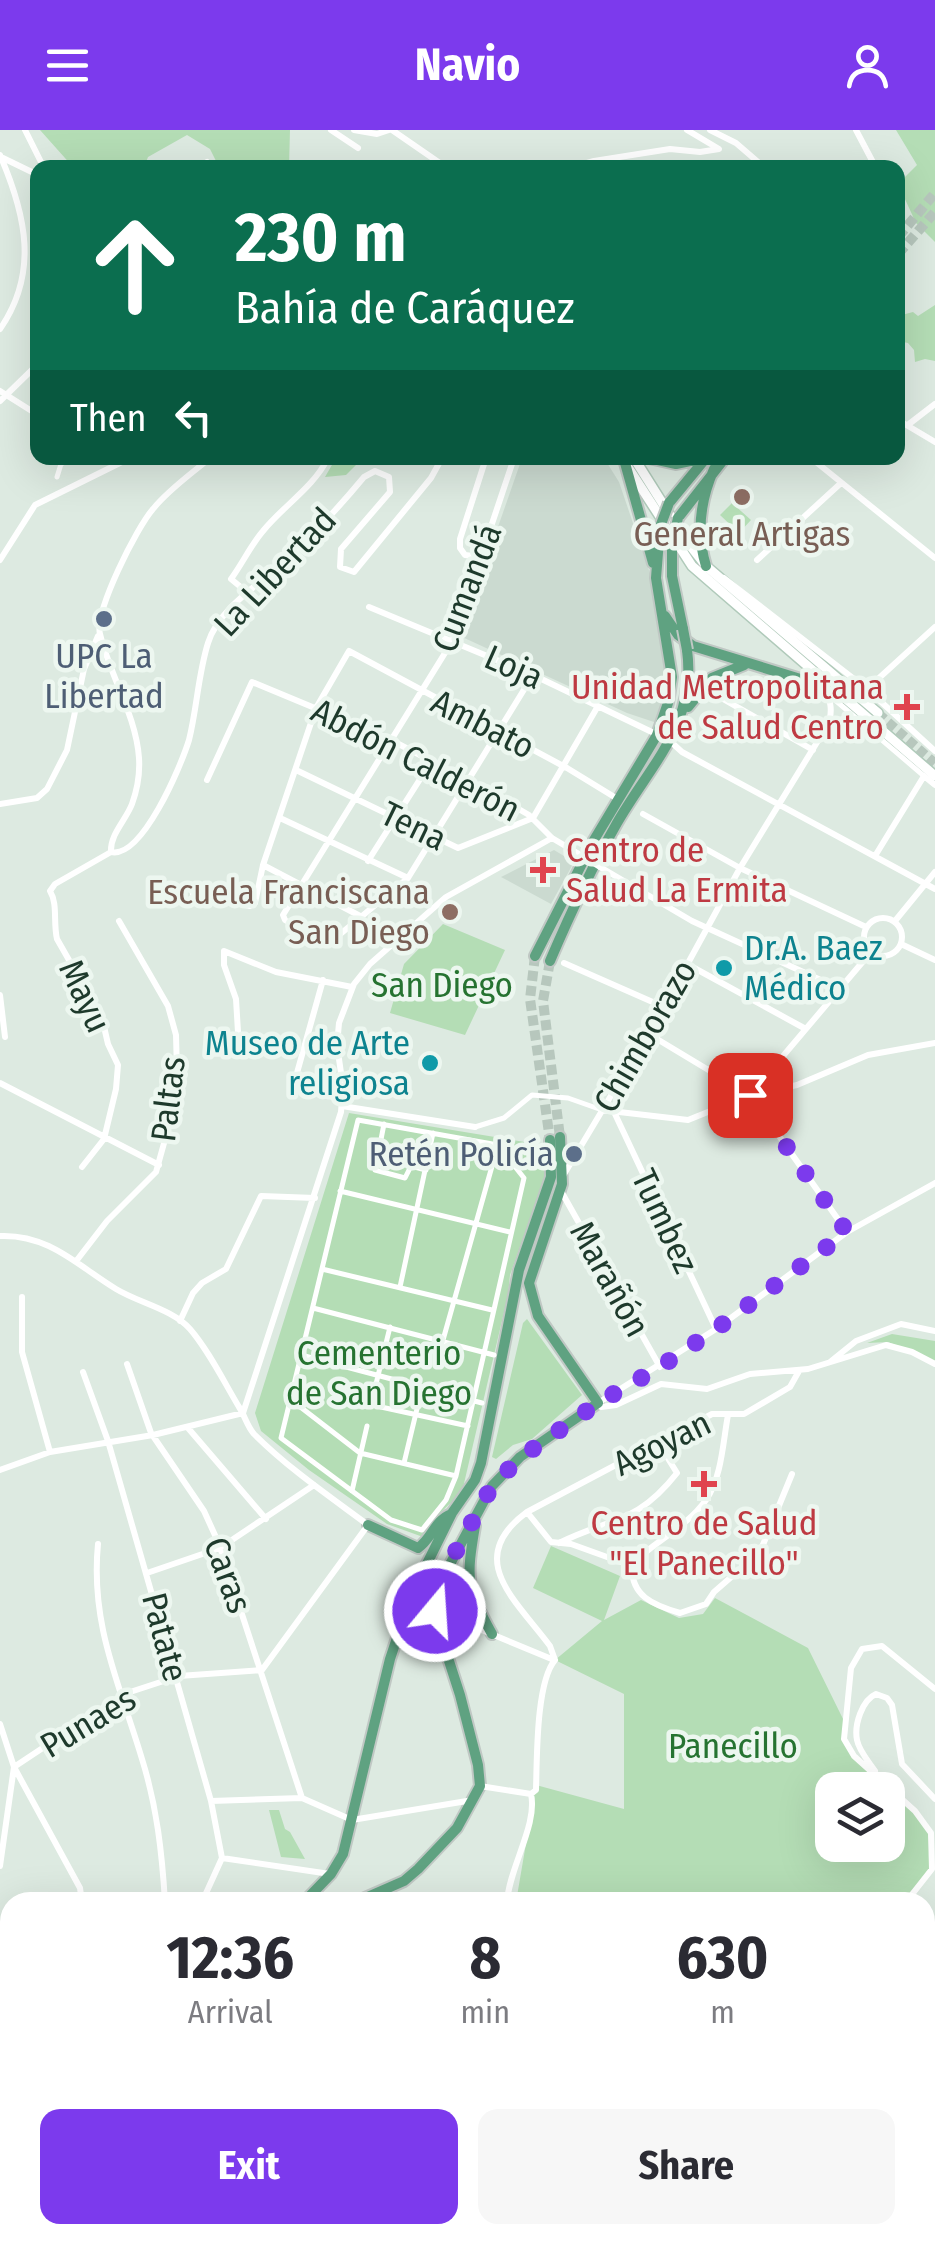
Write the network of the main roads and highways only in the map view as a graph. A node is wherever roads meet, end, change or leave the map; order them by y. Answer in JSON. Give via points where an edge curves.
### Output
{"nodes":[{"id":1,"x":628,"y":465,"type":"edge"},
{"id":2,"x":631,"y":465,"type":"edge"},
{"id":3,"x":631,"y":465,"type":"edge"},
{"id":4,"x":699,"y":465,"type":"edge"},
{"id":5,"x":718,"y":465,"type":"edge"},
{"id":6,"x":714,"y":469,"type":"junction"},
{"id":7,"x":710,"y":570,"type":"junction"},
{"id":8,"x":656,"y":578,"type":"junction"},
{"id":9,"x":660,"y":606,"type":"junction"},
{"id":10,"x":747,"y":664,"type":"junction"},
{"id":11,"x":805,"y":664,"type":"junction"},
{"id":12,"x":806,"y":680,"type":"junction"},
{"id":13,"x":827,"y":690,"type":"junction"},
{"id":14,"x":878,"y":713,"type":"tunnel mouth"},
{"id":15,"x":680,"y":721,"type":"junction"},
{"id":16,"x":930,"y":776,"type":"edge"},
{"id":17,"x":535,"y":956,"type":"tunnel mouth"},
{"id":18,"x":550,"y":961,"type":"tunnel mouth"},
{"id":19,"x":513,"y":1309,"type":"junction"},
{"id":20,"x":538,"y":1316,"type":"junction"},
{"id":21,"x":452,"y":1513,"type":"junction"},
{"id":22,"x":476,"y":1520,"type":"junction"},
{"id":23,"x":368,"y":1525,"type":"road end"},
{"id":24,"x":492,"y":1634,"type":"road end"},
{"id":25,"x":314,"y":1892,"type":"edge"},
{"id":26,"x":378,"y":1892,"type":"edge"}],
"edges":[{"from":1,"to":8,"type":"main road"},
{"from":2,"to":7,"type":"main road"},
{"from":3,"to":11,"type":"main road","via":[[692,566]]},
{"from":4,"to":8,"type":"main road","bridge":true,"via":[[669,503]]},
{"from":5,"to":6,"type":"main road"},
{"from":6,"to":7,"type":"main road","via":[[700,515]]},
{"from":6,"to":15,"type":"main road","bridge":true,"via":[[678,518],[672,544],[689,691]]},
{"from":7,"to":14,"type":"main road"},
{"from":8,"to":9,"type":"main road"},
{"from":9,"to":10,"type":"main road","via":[[689,644]]},
{"from":9,"to":17,"type":"main road","via":[[672,677],[657,735]]},
{"from":10,"to":12,"type":"main road"},
{"from":10,"to":15,"type":"main road","via":[[720,672],[702,687]]},
{"from":11,"to":12,"type":"main road"},
{"from":11,"to":13,"type":"main road"},
{"from":12,"to":13,"type":"main road"},
{"from":13,"to":16,"type":"main road"},
{"from":15,"to":18,"type":"main road","via":[[600,854]]},
{"from":19,"to":20,"type":"main road"},
{"from":19,"to":20,"type":"main road","via":[[521,1262],[552,1177],[555,1139],[561,1191],[529,1284]]},
{"from":19,"to":21,"type":"main road","via":[[481,1463]]},
{"from":20,"to":22,"type":"main road","via":[[598,1403],[520,1458],[492,1486]]},
{"from":21,"to":23,"type":"main road","via":[[418,1548]]},
{"from":21,"to":25,"type":"main road","via":[[410,1596],[343,1854]]},
{"from":22,"to":24,"type":"main road","via":[[468,1579]]},
{"from":22,"to":26,"type":"main road","via":[[440,1580],[435,1611],[480,1786],[457,1828],[418,1869]]}]}
